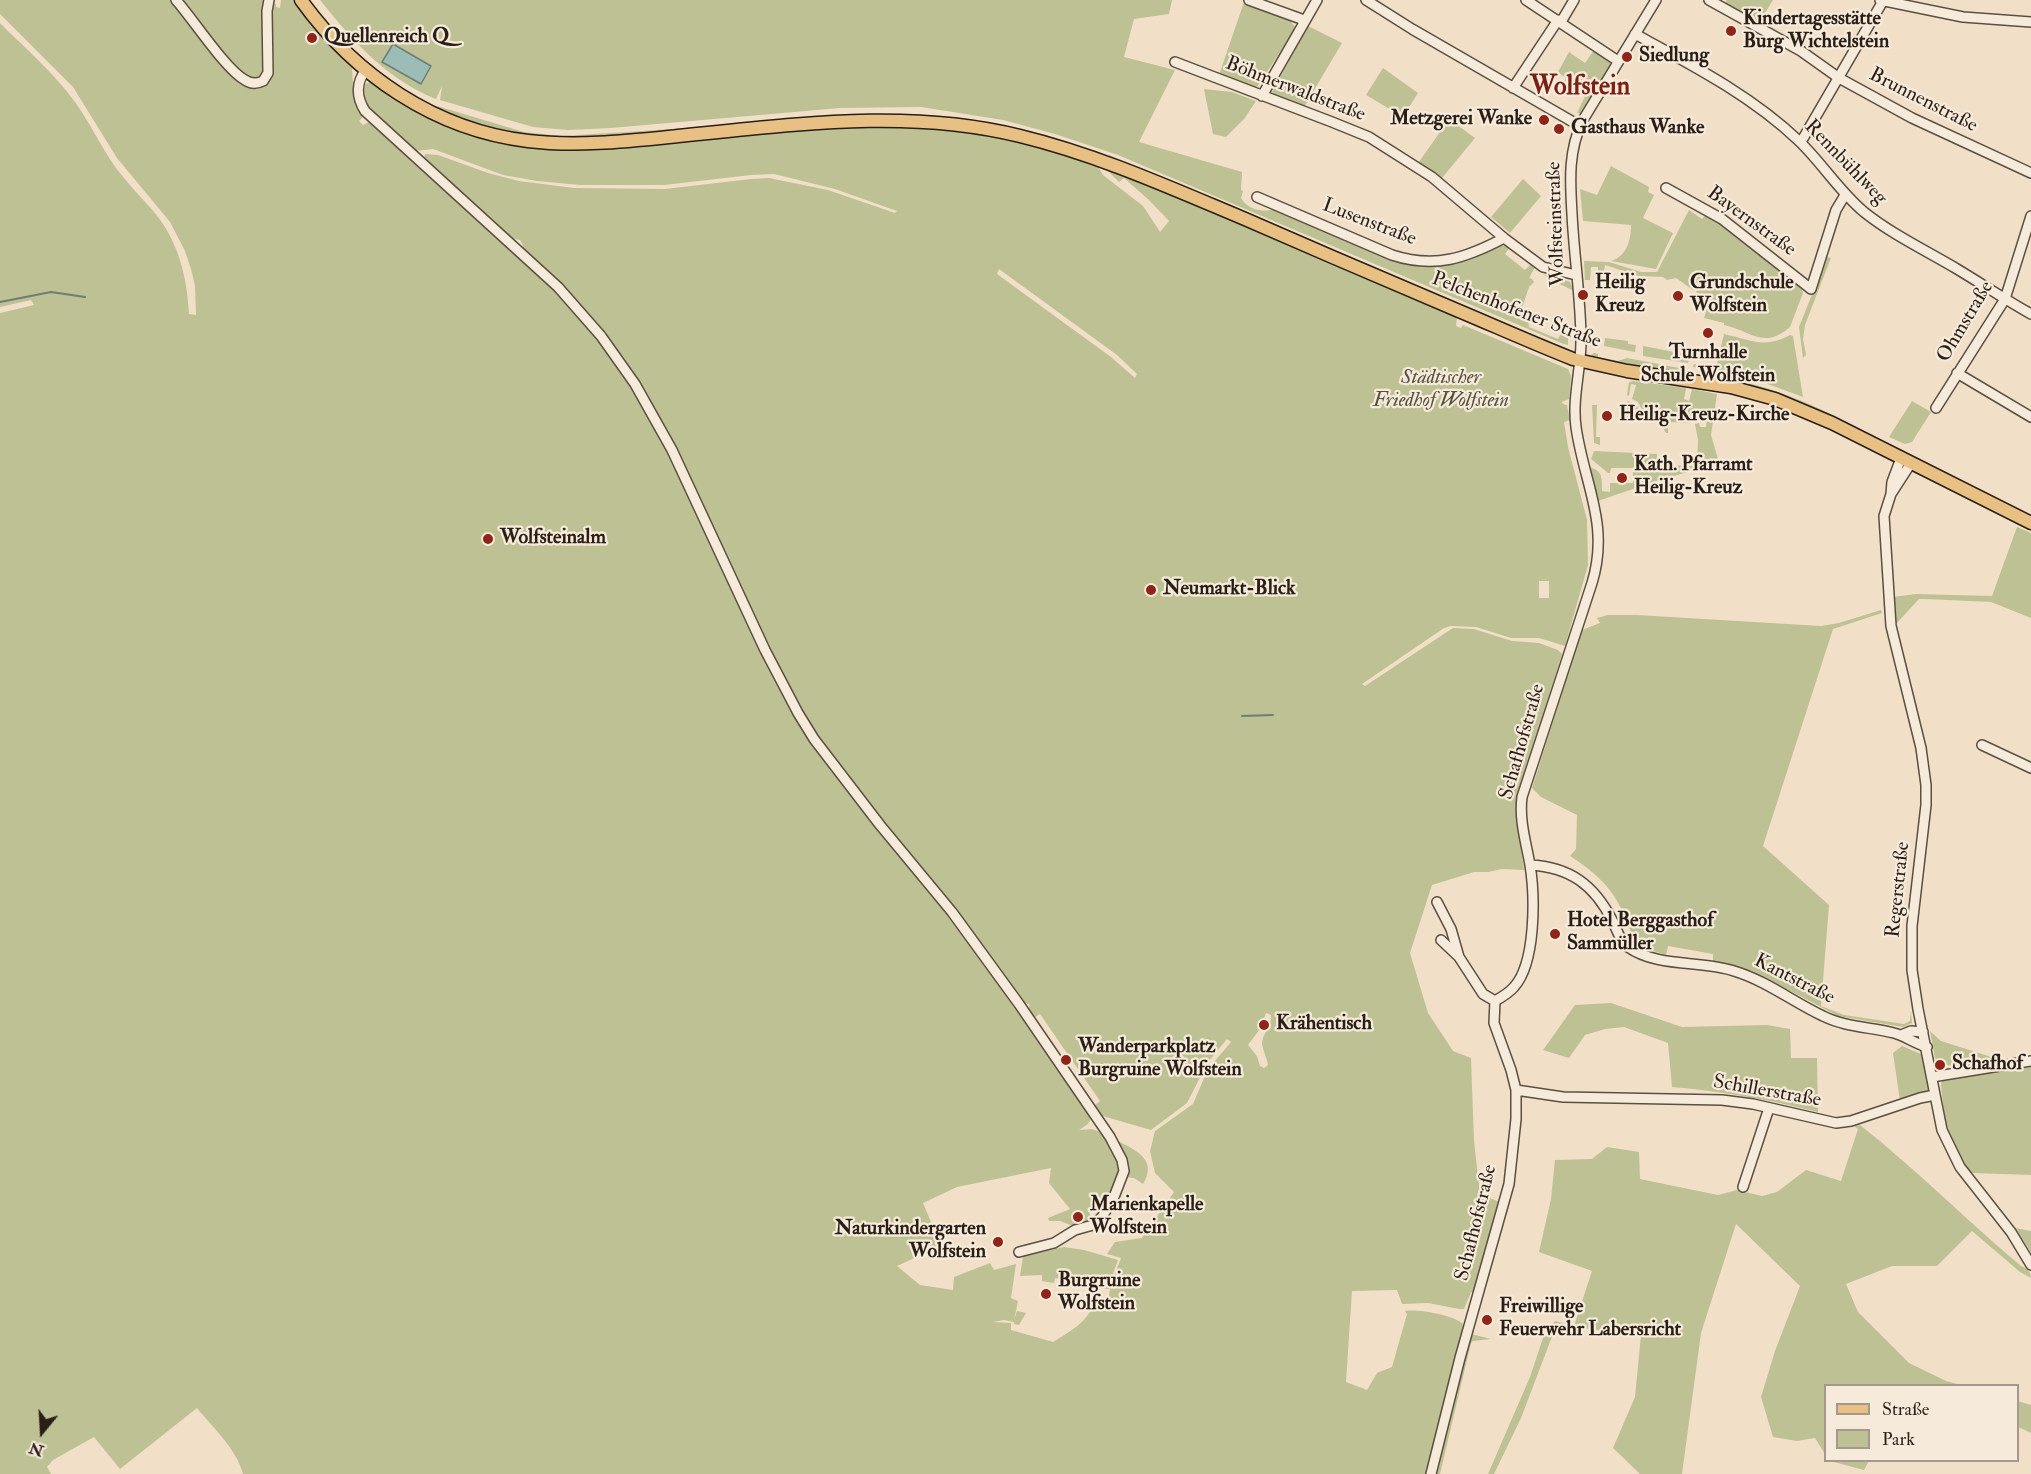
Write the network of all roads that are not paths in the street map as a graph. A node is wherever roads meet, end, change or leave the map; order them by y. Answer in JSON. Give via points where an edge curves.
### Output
{"nodes":[{"id":1,"x":176,"y":0,"type":"edge"},
{"id":2,"x":269,"y":0,"type":"edge"},
{"id":3,"x":302,"y":0,"type":"edge"},
{"id":4,"x":1249,"y":0,"type":"edge"},
{"id":5,"x":1317,"y":0,"type":"edge"},
{"id":6,"x":1366,"y":0,"type":"edge"},
{"id":7,"x":1526,"y":0,"type":"edge"},
{"id":8,"x":1574,"y":0,"type":"edge"},
{"id":9,"x":1656,"y":0,"type":"edge"},
{"id":10,"x":1709,"y":0,"type":"edge"},
{"id":11,"x":1882,"y":0,"type":"edge"},
{"id":12,"x":1304,"y":20,"type":"junction"},
{"id":13,"x":1559,"y":21,"type":"junction"},
{"id":14,"x":2031,"y":22,"type":"edge"},
{"id":15,"x":1635,"y":34,"type":"junction"},
{"id":16,"x":1618,"y":61,"type":"junction"},
{"id":17,"x":1175,"y":62,"type":"dead end"},
{"id":18,"x":366,"y":70,"type":"junction"},
{"id":19,"x":1839,"y":78,"type":"junction"},
{"id":20,"x":1513,"y":87,"type":"junction"},
{"id":21,"x":1262,"y":96,"type":"junction"},
{"id":22,"x":1580,"y":126,"type":"junction"},
{"id":23,"x":1801,"y":142,"type":"junction"},
{"id":24,"x":2031,"y":172,"type":"edge"},
{"id":25,"x":1666,"y":188,"type":"dead end"},
{"id":26,"x":1845,"y":195,"type":"junction"},
{"id":27,"x":1257,"y":197,"type":"dead end"},
{"id":28,"x":2031,"y":216,"type":"edge"},
{"id":29,"x":1504,"y":238,"type":"junction"},
{"id":30,"x":1576,"y":275,"type":"junction"},
{"id":31,"x":2005,"y":299,"type":"junction"},
{"id":32,"x":2031,"y":314,"type":"edge"},
{"id":33,"x":1580,"y":361,"type":"junction"},
{"id":34,"x":1957,"y":373,"type":"junction"},
{"id":35,"x":1936,"y":408,"type":"dead end"},
{"id":36,"x":2031,"y":417,"type":"edge"},
{"id":37,"x":1906,"y":461,"type":"junction"},
{"id":38,"x":2031,"y":523,"type":"edge"},
{"id":39,"x":1982,"y":745,"type":"dead end"},
{"id":40,"x":2031,"y":768,"type":"edge"},
{"id":41,"x":1530,"y":865,"type":"junction"},
{"id":42,"x":1437,"y":902,"type":"dead end"},
{"id":43,"x":1441,"y":940,"type":"dead end"},
{"id":44,"x":1459,"y":957,"type":"junction"},
{"id":45,"x":1496,"y":1001,"type":"junction"},
{"id":46,"x":1923,"y":1032,"type":"junction"},
{"id":47,"x":1901,"y":1035,"type":"junction"},
{"id":48,"x":1927,"y":1047,"type":"junction"},
{"id":49,"x":2031,"y":1061,"type":"edge"},
{"id":50,"x":1932,"y":1077,"type":"junction"},
{"id":51,"x":1516,"y":1090,"type":"junction"},
{"id":52,"x":1935,"y":1095,"type":"junction"},
{"id":53,"x":1769,"y":1108,"type":"junction"},
{"id":54,"x":1743,"y":1187,"type":"dead end"},
{"id":55,"x":1019,"y":1252,"type":"dead end"},
{"id":56,"x":2031,"y":1264,"type":"edge"},
{"id":57,"x":1431,"y":1474,"type":"edge"}],
"edges":[{"from":1,"to":2,"type":"street","via":[[229,66],[241,78],[256,83],[268,73]]},
{"from":3,"to":18,"type":"main road","name":"Pelchenhofener Straße","via":[[338,44]]},
{"from":4,"to":12,"type":"street"},
{"from":5,"to":12,"type":"street"},
{"from":6,"to":20,"type":"street"},
{"from":7,"to":13,"type":"street"},
{"from":8,"to":13,"type":"street"},
{"from":9,"to":15,"type":"street","name":"Wolfsteinstraße"},
{"from":10,"to":19,"type":"street","name":"Brunnenstraße","via":[[1801,51]]},
{"from":11,"to":14,"type":"street","via":[[1963,17]]},
{"from":11,"to":19,"type":"street"},
{"from":12,"to":21,"type":"street"},
{"from":13,"to":16,"type":"street"},
{"from":13,"to":20,"type":"street"},
{"from":15,"to":16,"type":"street","name":"Wolfsteinstraße"},
{"from":15,"to":23,"type":"street","name":"Rennbühlweg","via":[[1719,81]]},
{"from":16,"to":22,"type":"street","name":"Wolfsteinstraße"},
{"from":17,"to":21,"type":"street","name":"Böhmerwaldstraße"},
{"from":18,"to":33,"type":"main road","name":"Pelchenhofener Straße","via":[[431,113],[524,141],[603,143],[834,122],[899,121],[1004,132],[1067,149],[1153,181]]},
{"from":18,"to":55,"type":"street","via":[[358,86],[365,111],[558,286],[635,384],[672,450],[765,650],[814,739],[952,912],[1110,1137],[1124,1171],[1102,1217],[1054,1243]]},
{"from":19,"to":23,"type":"street"},
{"from":19,"to":24,"type":"street","name":"Brunnenstraße","via":[[1912,118]]},
{"from":20,"to":22,"type":"street"},
{"from":21,"to":29,"type":"street","name":"Böhmerwaldstraße","via":[[1353,130],[1386,147],[1432,177]]},
{"from":22,"to":30,"type":"street","name":"Wolfsteinstraße","via":[[1570,170]]},
{"from":23,"to":26,"type":"street","name":"Rennbühlweg"},
{"from":25,"to":26,"type":"street","name":"Bayernstraße","via":[[1722,219],[1811,289],[1836,210]]},
{"from":26,"to":31,"type":"street","name":"Rennbühlweg","via":[[1891,232]]},
{"from":27,"to":29,"type":"street","name":"Lusenstraße","via":[[1392,255],[1415,260],[1460,258]]},
{"from":28,"to":31,"type":"street","name":"Ohmstraße"},
{"from":29,"to":30,"type":"street","name":"Böhmerwaldstraße","via":[[1543,267]]},
{"from":30,"to":33,"type":"street","name":"Wolfsteinstraße"},
{"from":31,"to":32,"type":"street","name":"Rennbühlweg"},
{"from":31,"to":34,"type":"street","name":"Ohmstraße"},
{"from":33,"to":37,"type":"main road","name":"Pelchenhofener Straße","via":[[1763,395],[1832,423]]},
{"from":33,"to":41,"type":"street","name":"Schafhofstraße","via":[[1575,422],[1599,530],[1598,558],[1522,796],[1521,821]]},
{"from":34,"to":35,"type":"street","name":"Ohmstraße"},
{"from":34,"to":36,"type":"street"},
{"from":37,"to":38,"type":"main road","name":"Pelchenhofener Straße"},
{"from":37,"to":46,"type":"street","name":"Regerstraße","via":[[1884,516],[1889,606],[1926,785],[1911,945]]},
{"from":39,"to":40,"type":"street"},
{"from":41,"to":45,"type":"street","name":"Schafhofstraße","via":[[1533,907],[1525,967],[1515,987]]},
{"from":41,"to":47,"type":"street","name":"Kantstraße","via":[[1587,884],[1598,896],[1620,938],[1634,950],[1735,971],[1758,979],[1829,1019]]},
{"from":42,"to":44,"type":"street"},
{"from":43,"to":44,"type":"street"},
{"from":44,"to":45,"type":"street","via":[[1483,994]]},
{"from":45,"to":51,"type":"street","name":"Schafhofstraße","via":[[1494,1023]]},
{"from":46,"to":47,"type":"street","name":"Kantstraße"},
{"from":46,"to":48,"type":"street","name":"Regerstraße"},
{"from":47,"to":48,"type":"street","name":"Kantstraße"},
{"from":48,"to":50,"type":"street","name":"Regerstraße"},
{"from":49,"to":50,"type":"street"},
{"from":50,"to":52,"type":"street","name":"Regerstraße"},
{"from":51,"to":53,"type":"street","name":"Schillerstraße","via":[[1563,1096],[1701,1098]]},
{"from":51,"to":57,"type":"street","name":"Schafhofstraße","via":[[1507,1195]]},
{"from":52,"to":53,"type":"street","name":"Schillerstraße","via":[[1842,1122]]},
{"from":52,"to":56,"type":"street","name":"Regerstraße","via":[[1942,1130],[1952,1153]]},
{"from":53,"to":54,"type":"street"}]}
